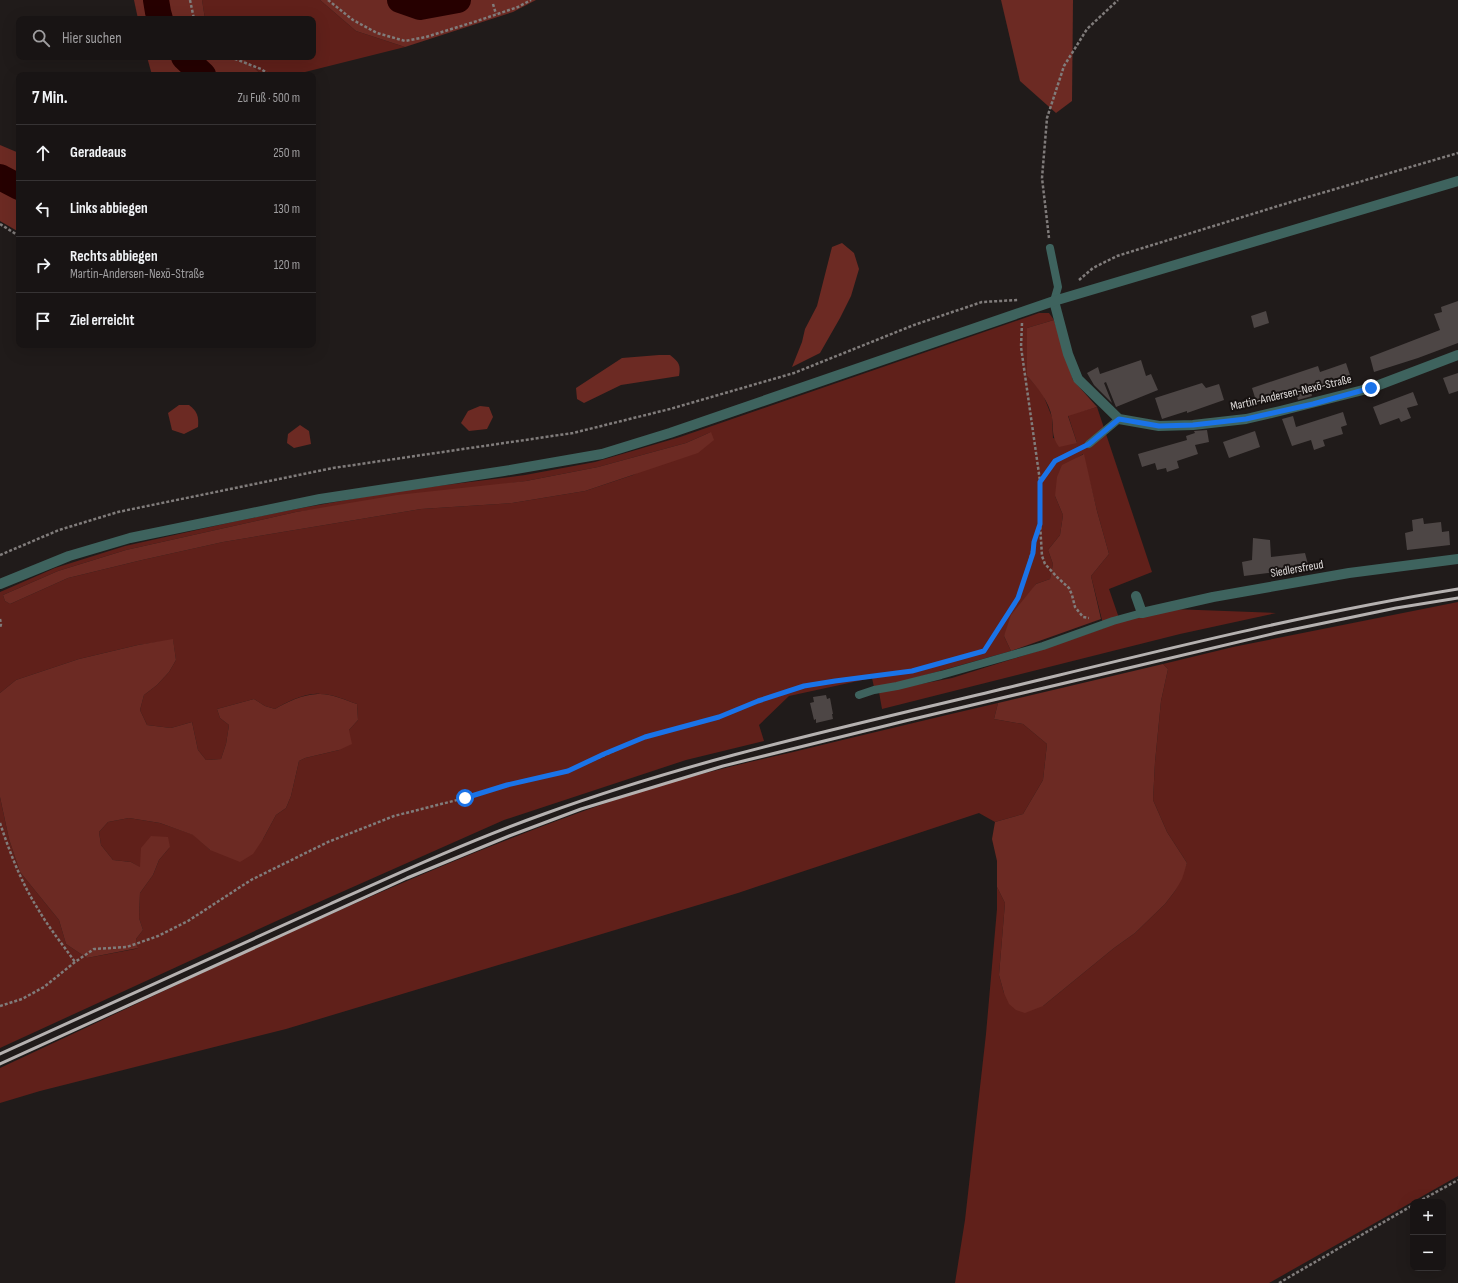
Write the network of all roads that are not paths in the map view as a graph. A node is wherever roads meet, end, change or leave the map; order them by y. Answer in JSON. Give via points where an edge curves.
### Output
{"nodes":[{"id":1,"x":1458,"y":181,"type":"edge"},
{"id":2,"x":1050,"y":248,"type":"road end"},
{"id":3,"x":1054,"y":301,"type":"junction"},
{"id":4,"x":1458,"y":355,"type":"edge"},
{"id":5,"x":1119,"y":419,"type":"junction"},
{"id":6,"x":1089,"y":444,"type":"road end"},
{"id":7,"x":1458,"y":559,"type":"edge"},
{"id":8,"x":0,"y":584,"type":"edge"},
{"id":9,"x":1136,"y":596,"type":"dead end"},
{"id":10,"x":1142,"y":613,"type":"junction"},
{"id":11,"x":859,"y":695,"type":"dead end"}],
"edges":[{"from":1,"to":3,"type":"street"},
{"from":2,"to":3,"type":"lane","via":[[1058,287]]},
{"from":3,"to":5,"type":"street","via":[[1068,354],[1078,379]]},
{"from":3,"to":8,"type":"street","via":[[602,454],[320,499],[130,538],[69,556]]},
{"from":4,"to":5,"type":"street","name":"Martin-Andersen-Nexö-Straße","via":[[1371,388],[1246,419],[1159,426]]},
{"from":5,"to":6,"type":"lane"},
{"from":7,"to":10,"type":"street","name":"Siedlersfreud","via":[[1349,573],[1244,591]]},
{"from":9,"to":10,"type":"street"},
{"from":10,"to":11,"type":"lane","name":"Siedlersfreud","via":[[1043,646]]}]}
